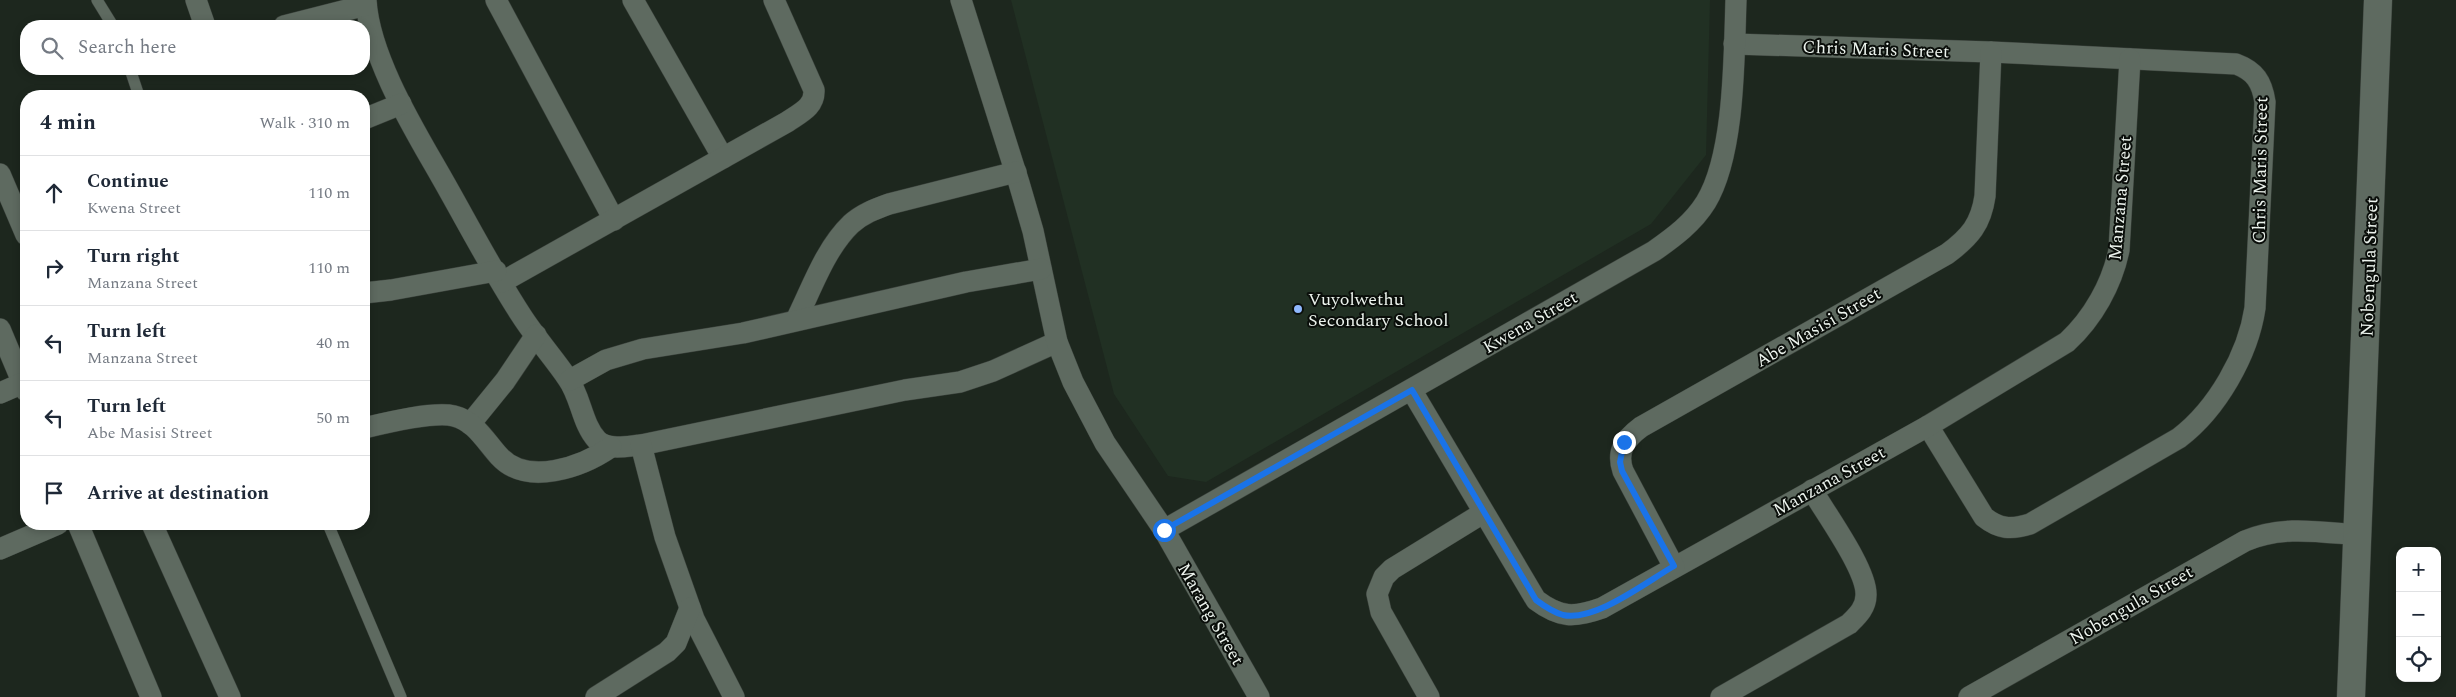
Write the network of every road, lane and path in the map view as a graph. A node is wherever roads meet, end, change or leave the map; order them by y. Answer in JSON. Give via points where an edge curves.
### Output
{"nodes":[{"id":1,"x":97,"y":0,"type":"edge"},
{"id":2,"x":196,"y":0,"type":"edge"},
{"id":3,"x":496,"y":0,"type":"edge"},
{"id":4,"x":633,"y":0,"type":"edge"},
{"id":5,"x":774,"y":0,"type":"edge"},
{"id":6,"x":961,"y":0,"type":"edge"},
{"id":7,"x":1736,"y":0,"type":"edge"},
{"id":8,"x":2378,"y":0,"type":"edge"},
{"id":9,"x":366,"y":2,"type":"edge"},
{"id":10,"x":109,"y":20,"type":"edge"},
{"id":11,"x":203,"y":20,"type":"edge"},
{"id":12,"x":304,"y":20,"type":"edge"},
{"id":13,"x":369,"y":20,"type":"edge"},
{"id":14,"x":370,"y":23,"type":"edge"},
{"id":15,"x":1734,"y":44,"type":"junction"},
{"id":16,"x":1991,"y":52,"type":"junction"},
{"id":17,"x":2130,"y":59,"type":"junction"},
{"id":18,"x":132,"y":75,"type":"edge"},
{"id":19,"x":137,"y":90,"type":"edge"},
{"id":20,"x":401,"y":104,"type":"junction"},
{"id":21,"x":370,"y":117,"type":"edge"},
{"id":22,"x":723,"y":158,"type":"junction"},
{"id":23,"x":1016,"y":172,"type":"junction"},
{"id":24,"x":0,"y":174,"type":"edge"},
{"id":25,"x":614,"y":220,"type":"junction"},
{"id":26,"x":20,"y":221,"type":"edge"},
{"id":27,"x":1041,"y":269,"type":"junction"},
{"id":28,"x":499,"y":277,"type":"junction"},
{"id":29,"x":370,"y":292,"type":"edge"},
{"id":30,"x":796,"y":320,"type":"junction"},
{"id":31,"x":0,"y":329,"type":"edge"},
{"id":32,"x":536,"y":335,"type":"junction"},
{"id":33,"x":1057,"y":342,"type":"junction"},
{"id":34,"x":20,"y":375,"type":"edge"},
{"id":35,"x":570,"y":380,"type":"junction"},
{"id":36,"x":20,"y":388,"type":"edge"},
{"id":37,"x":1412,"y":390,"type":"junction"},
{"id":38,"x":0,"y":393,"type":"edge"},
{"id":39,"x":470,"y":424,"type":"junction"},
{"id":40,"x":1928,"y":426,"type":"junction"},
{"id":41,"x":370,"y":427,"type":"edge"},
{"id":42,"x":641,"y":445,"type":"junction"},
{"id":43,"x":611,"y":447,"type":"junction"},
{"id":44,"x":1812,"y":490,"type":"junction"},
{"id":45,"x":1482,"y":513,"type":"junction"},
{"id":46,"x":44,"y":530,"type":"edge"},
{"id":47,"x":81,"y":530,"type":"edge"},
{"id":48,"x":155,"y":530,"type":"edge"},
{"id":49,"x":330,"y":530,"type":"edge"},
{"id":50,"x":1164,"y":530,"type":"junction"},
{"id":51,"x":2359,"y":535,"type":"junction"},
{"id":52,"x":0,"y":549,"type":"edge"},
{"id":53,"x":1674,"y":566,"type":"junction"},
{"id":54,"x":690,"y":608,"type":"junction"},
{"id":55,"x":608,"y":694,"type":"edge"},
{"id":56,"x":151,"y":697,"type":"edge"},
{"id":57,"x":230,"y":697,"type":"edge"},
{"id":58,"x":400,"y":697,"type":"edge"},
{"id":59,"x":734,"y":697,"type":"edge"},
{"id":60,"x":1259,"y":697,"type":"edge"},
{"id":61,"x":1429,"y":697,"type":"edge"},
{"id":62,"x":1721,"y":697,"type":"edge"},
{"id":63,"x":1969,"y":697,"type":"edge"},
{"id":64,"x":2351,"y":697,"type":"edge"}],
"edges":[{"from":1,"to":10,"type":"lane"},
{"from":2,"to":11,"type":"street"},
{"from":3,"to":25,"type":"street"},
{"from":4,"to":22,"type":"street"},
{"from":5,"to":22,"type":"street","via":[[814,90],[814,98],[811,105],[787,122]]},
{"from":6,"to":23,"type":"street","name":"Marang Street"},
{"from":7,"to":15,"type":"street","name":"Kwena Street"},
{"from":8,"to":51,"type":"street","name":"Nobengula Street"},
{"from":9,"to":12,"type":"street"},
{"from":9,"to":13,"type":"street"},
{"from":14,"to":20,"type":"street"},
{"from":15,"to":16,"type":"street","name":"Chris Maris Street"},
{"from":15,"to":37,"type":"street","name":"Kwena Street","via":[[1725,152],[1706,202],[1691,221],[1654,251]]},
{"from":16,"to":17,"type":"street","name":"Chris Maris Street"},
{"from":16,"to":53,"type":"street","name":"Abe Masisi Street","via":[[1985,196],[1983,213],[1971,233],[1947,254],[1641,427],[1624,442],[1620,462],[1622,471]]},
{"from":17,"to":40,"type":"street","name":"Manzana Street","via":[[2119,250],[2106,287],[2087,319],[2067,342]]},
{"from":17,"to":40,"type":"street","name":"Chris Maris Street","via":[[2236,64],[2256,74],[2261,83],[2265,102],[2256,308],[2244,350],[2220,393],[2197,424],[2153,454],[2030,524],[2017,528],[1999,527],[1984,517]]},
{"from":18,"to":19,"type":"lane"},
{"from":20,"to":21,"type":"street"},
{"from":20,"to":28,"type":"street"},
{"from":22,"to":25,"type":"street"},
{"from":23,"to":27,"type":"street","name":"Marang Street"},
{"from":23,"to":30,"type":"street","via":[[888,204],[852,223],[836,241]]},
{"from":24,"to":26,"type":"street"},
{"from":25,"to":28,"type":"street"},
{"from":27,"to":30,"type":"street","via":[[966,282]]},
{"from":27,"to":33,"type":"street","name":"Marang Street"},
{"from":28,"to":29,"type":"street"},
{"from":28,"to":32,"type":"street"},
{"from":30,"to":35,"type":"street","via":[[623,354]]},
{"from":31,"to":34,"type":"street"},
{"from":32,"to":35,"type":"street"},
{"from":32,"to":39,"type":"street"},
{"from":33,"to":42,"type":"street","via":[[960,382],[905,390]]},
{"from":33,"to":50,"type":"street","name":"Marang Street","via":[[1073,382],[1105,443]]},
{"from":35,"to":43,"type":"street","via":[[597,439]]},
{"from":36,"to":38,"type":"street"},
{"from":37,"to":45,"type":"street","name":"Manzana Street"},
{"from":37,"to":50,"type":"street","name":"Kwena Street"},
{"from":39,"to":41,"type":"street","via":[[456,416],[445,415]]},
{"from":39,"to":43,"type":"street","via":[[500,458],[513,468],[526,472],[565,468],[588,461]]},
{"from":40,"to":44,"type":"street","name":"Manzana Street"},
{"from":42,"to":43,"type":"street"},
{"from":42,"to":54,"type":"street","via":[[665,537]]},
{"from":44,"to":53,"type":"street","name":"Manzana Street"},
{"from":44,"to":62,"type":"street","via":[[1863,577],[1866,597],[1862,609],[1848,624]]},
{"from":45,"to":53,"type":"street","name":"Manzana Street","via":[[1536,600],[1563,615],[1578,615],[1602,608]]},
{"from":45,"to":61,"type":"street","via":[[1392,569],[1380,586],[1378,603],[1381,612]]},
{"from":46,"to":52,"type":"street"},
{"from":47,"to":56,"type":"street"},
{"from":48,"to":57,"type":"street"},
{"from":49,"to":58,"type":"lane"},
{"from":50,"to":60,"type":"street","name":"Marang Street"},
{"from":51,"to":63,"type":"street","name":"Nobengula Street","via":[[2295,530],[2263,533]]},
{"from":51,"to":64,"type":"street","name":"Nobengula Street"},
{"from":54,"to":55,"type":"street","via":[[672,648]]},
{"from":54,"to":59,"type":"street"}]}
